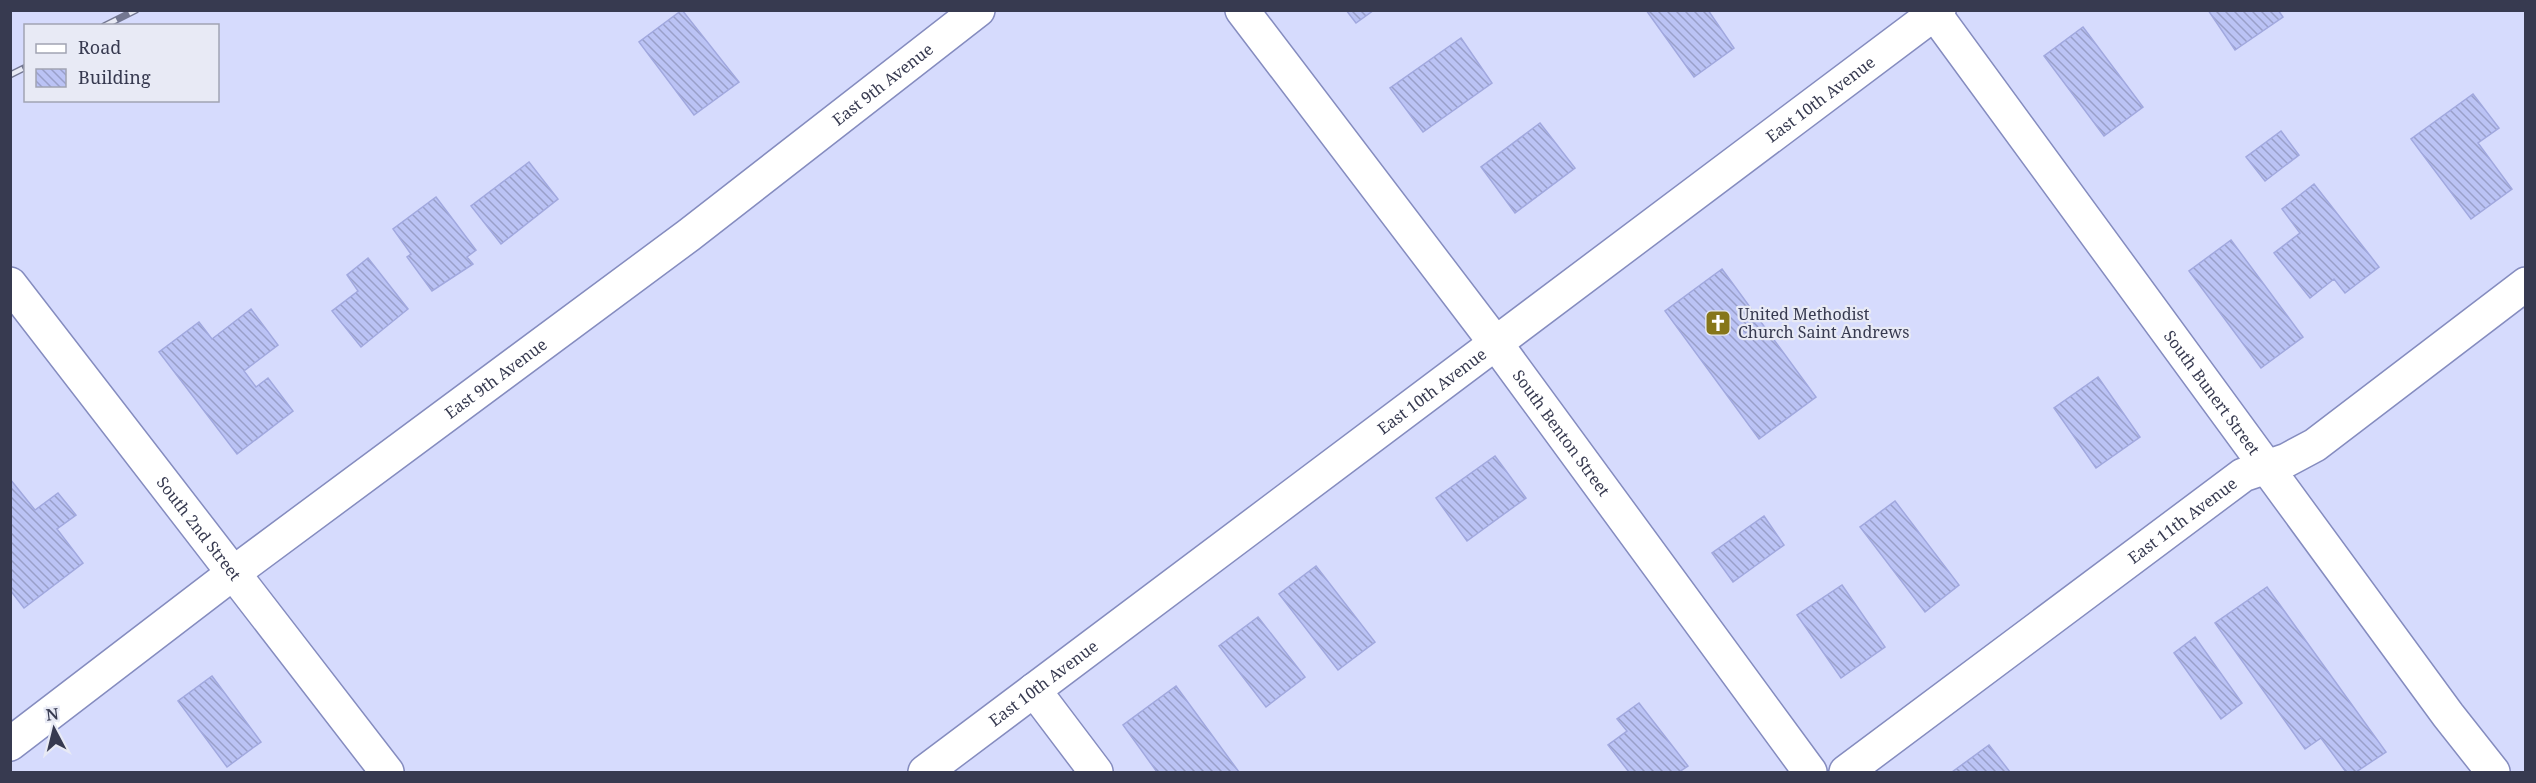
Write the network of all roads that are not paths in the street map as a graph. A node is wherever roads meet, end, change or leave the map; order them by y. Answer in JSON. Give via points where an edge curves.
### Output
{"nodes":[{"id":1,"x":978,"y":10,"type":"edge"},
{"id":2,"x":1242,"y":10,"type":"edge"},
{"id":3,"x":1936,"y":12,"type":"edge"},
{"id":4,"x":10,"y":284,"type":"edge"},
{"id":5,"x":2526,"y":285,"type":"edge"},
{"id":6,"x":1497,"y":345,"type":"junction"},
{"id":7,"x":2266,"y":467,"type":"junction"},
{"id":8,"x":232,"y":574,"type":"junction"},
{"id":9,"x":1034,"y":690,"type":"junction"},
{"id":10,"x":10,"y":744,"type":"edge"},
{"id":11,"x":387,"y":772,"type":"edge"},
{"id":12,"x":925,"y":772,"type":"edge"},
{"id":13,"x":1096,"y":772,"type":"edge"},
{"id":14,"x":1810,"y":772,"type":"edge"},
{"id":15,"x":1846,"y":772,"type":"edge"},
{"id":16,"x":2493,"y":772,"type":"edge"}],
"edges":[{"from":1,"to":8,"type":"street","name":"East 9th Avenue","via":[[689,235]]},
{"from":2,"to":6,"type":"street","name":"South Benton Street"},
{"from":3,"to":6,"type":"street","name":"East 10th Avenue"},
{"from":3,"to":7,"type":"street","name":"South Bunert Street"},
{"from":4,"to":8,"type":"street","name":"South 2nd Street"},
{"from":5,"to":7,"type":"street","name":"East 11th Avenue","via":[[2315,445]]},
{"from":6,"to":9,"type":"street","name":"East 10th Avenue"},
{"from":6,"to":14,"type":"street","name":"South Benton Street"},
{"from":7,"to":15,"type":"street","name":"East 11th Avenue","via":[[2243,475]]},
{"from":7,"to":16,"type":"street","name":"South Bunert Street"},
{"from":8,"to":10,"type":"street","name":"East 9th Avenue"},
{"from":8,"to":11,"type":"street","name":"South 2nd Street"},
{"from":9,"to":12,"type":"street","name":"East 10th Avenue"},
{"from":9,"to":13,"type":"street"}]}
